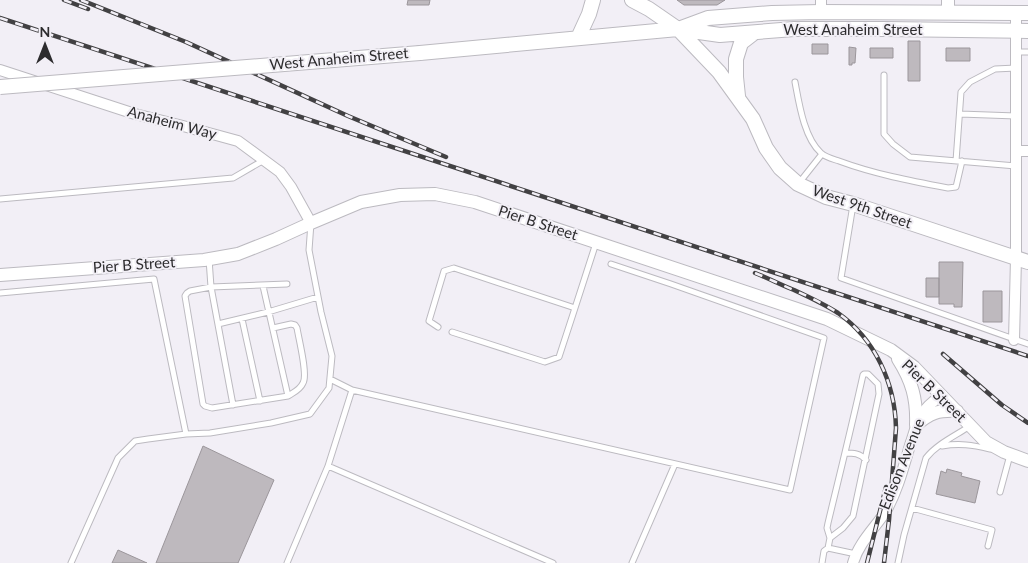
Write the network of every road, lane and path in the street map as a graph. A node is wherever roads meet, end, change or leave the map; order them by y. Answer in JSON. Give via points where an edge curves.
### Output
{"nodes":[{"id":1,"x":593,"y":0,"type":"edge"},
{"id":2,"x":632,"y":0,"type":"edge"},
{"id":3,"x":820,"y":6,"type":"edge"},
{"id":4,"x":948,"y":6,"type":"edge"},
{"id":5,"x":1022,"y":13,"type":"edge"},
{"id":6,"x":678,"y":29,"type":"junction"},
{"id":7,"x":1022,"y":31,"type":"edge"},
{"id":8,"x":755,"y":32,"type":"junction"},
{"id":9,"x":578,"y":38,"type":"junction"},
{"id":10,"x":1016,"y":52,"type":"junction"},
{"id":11,"x":1028,"y":52,"type":"edge"},
{"id":12,"x":1016,"y":68,"type":"junction"},
{"id":13,"x":0,"y":70,"type":"edge"},
{"id":14,"x":884,"y":75,"type":"dead end"},
{"id":15,"x":795,"y":82,"type":"dead end"},
{"id":16,"x":0,"y":87,"type":"edge"},
{"id":17,"x":739,"y":99,"type":"junction"},
{"id":18,"x":960,"y":114,"type":"junction"},
{"id":19,"x":1016,"y":116,"type":"junction"},
{"id":20,"x":1016,"y":151,"type":"junction"},
{"id":21,"x":1028,"y":151,"type":"edge"},
{"id":22,"x":822,"y":154,"type":"junction"},
{"id":23,"x":264,"y":160,"type":"junction"},
{"id":24,"x":959,"y":161,"type":"junction"},
{"id":25,"x":1016,"y":166,"type":"junction"},
{"id":26,"x":798,"y":184,"type":"junction"},
{"id":27,"x":1016,"y":184,"type":"junction"},
{"id":28,"x":1028,"y":184,"type":"edge"},
{"id":29,"x":0,"y":199,"type":"edge"},
{"id":30,"x":853,"y":204,"type":"junction"},
{"id":31,"x":311,"y":223,"type":"junction"},
{"id":32,"x":596,"y":242,"type":"junction"},
{"id":33,"x":209,"y":258,"type":"junction"},
{"id":34,"x":1022,"y":260,"type":"edge"},
{"id":35,"x":611,"y":264,"type":"dead end"},
{"id":36,"x":0,"y":275,"type":"edge"},
{"id":37,"x":287,"y":284,"type":"dead end"},
{"id":38,"x":263,"y":286,"type":"junction"},
{"id":39,"x":211,"y":287,"type":"junction"},
{"id":40,"x":0,"y":293,"type":"edge"},
{"id":41,"x":318,"y":297,"type":"junction"},
{"id":42,"x":575,"y":308,"type":"junction"},
{"id":43,"x":268,"y":312,"type":"junction"},
{"id":44,"x":242,"y":319,"type":"junction"},
{"id":45,"x":218,"y":324,"type":"junction"},
{"id":46,"x":438,"y":327,"type":"dead end"},
{"id":47,"x":273,"y":328,"type":"junction"},
{"id":48,"x":452,"y":332,"type":"dead end"},
{"id":49,"x":1014,"y":340,"type":"junction"},
{"id":50,"x":1028,"y":344,"type":"edge"},
{"id":51,"x":891,"y":350,"type":"junction"},
{"id":52,"x":330,"y":379,"type":"junction"},
{"id":53,"x":352,"y":390,"type":"junction"},
{"id":54,"x":942,"y":395,"type":"junction"},
{"id":55,"x":288,"y":396,"type":"junction"},
{"id":56,"x":260,"y":401,"type":"junction"},
{"id":57,"x":234,"y":405,"type":"junction"},
{"id":58,"x":957,"y":411,"type":"junction"},
{"id":59,"x":916,"y":425,"type":"junction"},
{"id":60,"x":970,"y":426,"type":"junction"},
{"id":61,"x":186,"y":434,"type":"junction"},
{"id":62,"x":939,"y":446,"type":"junction"},
{"id":63,"x":845,"y":453,"type":"junction"},
{"id":64,"x":1007,"y":453,"type":"junction"},
{"id":65,"x":866,"y":460,"type":"junction"},
{"id":66,"x":1028,"y":461,"type":"edge"},
{"id":67,"x":675,"y":464,"type":"junction"},
{"id":68,"x":328,"y":466,"type":"junction"},
{"id":69,"x":1000,"y":492,"type":"dead end"},
{"id":70,"x":912,"y":508,"type":"junction"},
{"id":71,"x":830,"y":538,"type":"junction"},
{"id":72,"x":988,"y":546,"type":"dead end"},
{"id":73,"x":828,"y":548,"type":"junction"},
{"id":74,"x":855,"y":559,"type":"edge"},
{"id":75,"x":71,"y":563,"type":"edge"},
{"id":76,"x":286,"y":563,"type":"edge"},
{"id":77,"x":553,"y":563,"type":"edge"},
{"id":78,"x":632,"y":563,"type":"edge"},
{"id":79,"x":822,"y":563,"type":"edge"},
{"id":80,"x":898,"y":563,"type":"edge"}],
"edges":[{"from":1,"to":9,"type":"main road"},
{"from":2,"to":6,"type":"main road"},
{"from":3,"to":4,"type":"main road","name":"West Anaheim Street"},
{"from":3,"to":6,"type":"main road","name":"West Anaheim Street","via":[[708,18]]},
{"from":4,"to":5,"type":"main road","name":"West Anaheim Street"},
{"from":5,"to":7,"type":"street"},
{"from":6,"to":8,"type":"main road","name":"West Anaheim Street","via":[[720,35]]},
{"from":6,"to":9,"type":"main road","name":"West Anaheim Street"},
{"from":6,"to":17,"type":"main road","name":"West 9th Street","via":[[719,72]]},
{"from":7,"to":8,"type":"main road","name":"West Anaheim Street","via":[[794,29]]},
{"from":7,"to":10,"type":"street"},
{"from":8,"to":17,"type":"main road","via":[[740,42],[736,59]]},
{"from":9,"to":16,"type":"main road","name":"West Anaheim Street","bridge":true},
{"from":10,"to":11,"type":"lane"},
{"from":10,"to":12,"type":"street"},
{"from":12,"to":18,"type":"lane","via":[[995,69],[970,82],[961,92]]},
{"from":12,"to":19,"type":"street"},
{"from":13,"to":23,"type":"street","name":"Anaheim Way","via":[[135,114],[230,138]]},
{"from":14,"to":24,"type":"lane","via":[[884,134],[910,157]]},
{"from":15,"to":22,"type":"lane","via":[[800,113],[813,143]]},
{"from":17,"to":26,"type":"main road","name":"West 9th Street","via":[[753,119],[766,148],[780,168]]},
{"from":18,"to":19,"type":"lane"},
{"from":18,"to":24,"type":"lane"},
{"from":19,"to":20,"type":"street"},
{"from":20,"to":21,"type":"street"},
{"from":20,"to":25,"type":"street"},
{"from":22,"to":24,"type":"lane","via":[[893,177],[948,188],[956,187]]},
{"from":22,"to":26,"type":"lane"},
{"from":23,"to":29,"type":"lane","via":[[233,178]]},
{"from":23,"to":31,"type":"street","name":"Anaheim Way","via":[[280,172]]},
{"from":24,"to":25,"type":"lane"},
{"from":25,"to":27,"type":"street"},
{"from":26,"to":30,"type":"main road","name":"West 9th Street","via":[[826,197]]},
{"from":27,"to":28,"type":"street"},
{"from":27,"to":34,"type":"street"},
{"from":30,"to":34,"type":"main road","name":"West 9th Street"},
{"from":30,"to":49,"type":"lane","via":[[841,278]]},
{"from":31,"to":32,"type":"street","name":"Pier B Street","via":[[361,202],[400,195],[435,194],[475,202]]},
{"from":31,"to":33,"type":"street","name":"Pier B Street","via":[[238,254]]},
{"from":31,"to":41,"type":"lane","via":[[309,250]]},
{"from":32,"to":42,"type":"lane"},
{"from":32,"to":51,"type":"street","name":"Pier B Street","via":[[827,319]]},
{"from":33,"to":36,"type":"street","name":"Pier B Street"},
{"from":33,"to":39,"type":"lane"},
{"from":34,"to":49,"type":"street"},
{"from":35,"to":67,"type":"lane","via":[[824,338],[790,490]]},
{"from":37,"to":38,"type":"lane"},
{"from":38,"to":39,"type":"lane"},
{"from":38,"to":43,"type":"lane"},
{"from":39,"to":45,"type":"lane"},
{"from":39,"to":57,"type":"lane","via":[[190,291],[185,296],[203,404],[208,408]]},
{"from":40,"to":61,"type":"lane","via":[[154,279]]},
{"from":41,"to":43,"type":"lane"},
{"from":41,"to":52,"type":"lane","via":[[332,356]]},
{"from":42,"to":46,"type":"lane","via":[[454,268],[444,271],[429,321]]},
{"from":42,"to":48,"type":"lane","via":[[559,357],[545,362]]},
{"from":43,"to":44,"type":"lane"},
{"from":43,"to":47,"type":"lane"},
{"from":44,"to":45,"type":"lane"},
{"from":44,"to":56,"type":"lane"},
{"from":45,"to":57,"type":"lane"},
{"from":47,"to":55,"type":"lane"},
{"from":47,"to":55,"type":"lane","via":[[291,324],[298,328],[304,382]]},
{"from":49,"to":50,"type":"lane"},
{"from":51,"to":54,"type":"street","name":"Pier B Street"},
{"from":51,"to":59,"type":"street","via":[[911,383]]},
{"from":52,"to":53,"type":"lane"},
{"from":52,"to":61,"type":"lane","via":[[329,388],[310,414],[271,424]]},
{"from":53,"to":67,"type":"lane"},
{"from":53,"to":68,"type":"lane"},
{"from":54,"to":58,"type":"street","name":"Pier B Street"},
{"from":54,"to":59,"type":"street","name":"Edison Avenue","via":[[925,410]]},
{"from":55,"to":56,"type":"lane"},
{"from":56,"to":57,"type":"lane"},
{"from":58,"to":59,"type":"street","via":[[938,411]]},
{"from":58,"to":60,"type":"street","name":"Pier B Street"},
{"from":59,"to":74,"type":"street","name":"Edison Avenue","via":[[900,478],[885,512]]},
{"from":60,"to":62,"type":"lane"},
{"from":60,"to":64,"type":"street","name":"Pier B Street","via":[[986,442]]},
{"from":61,"to":75,"type":"lane","via":[[135,441],[118,458]]},
{"from":62,"to":64,"type":"lane","via":[[964,444]]},
{"from":62,"to":70,"type":"lane","via":[[926,458]]},
{"from":63,"to":65,"type":"lane","via":[[861,455]]},
{"from":63,"to":65,"type":"lane","via":[[863,376],[868,374],[878,384],[879,394]]},
{"from":63,"to":71,"type":"lane","via":[[828,522]]},
{"from":64,"to":66,"type":"street","name":"Pier B Street"},
{"from":64,"to":69,"type":"lane"},
{"from":65,"to":71,"type":"lane","via":[[853,516]]},
{"from":67,"to":78,"type":"lane"},
{"from":68,"to":76,"type":"lane"},
{"from":68,"to":77,"type":"lane"},
{"from":70,"to":72,"type":"lane","via":[[992,530]]},
{"from":70,"to":80,"type":"lane"},
{"from":71,"to":73,"type":"lane"},
{"from":73,"to":74,"type":"lane"},
{"from":73,"to":79,"type":"lane","via":[[824,551]]}]}
